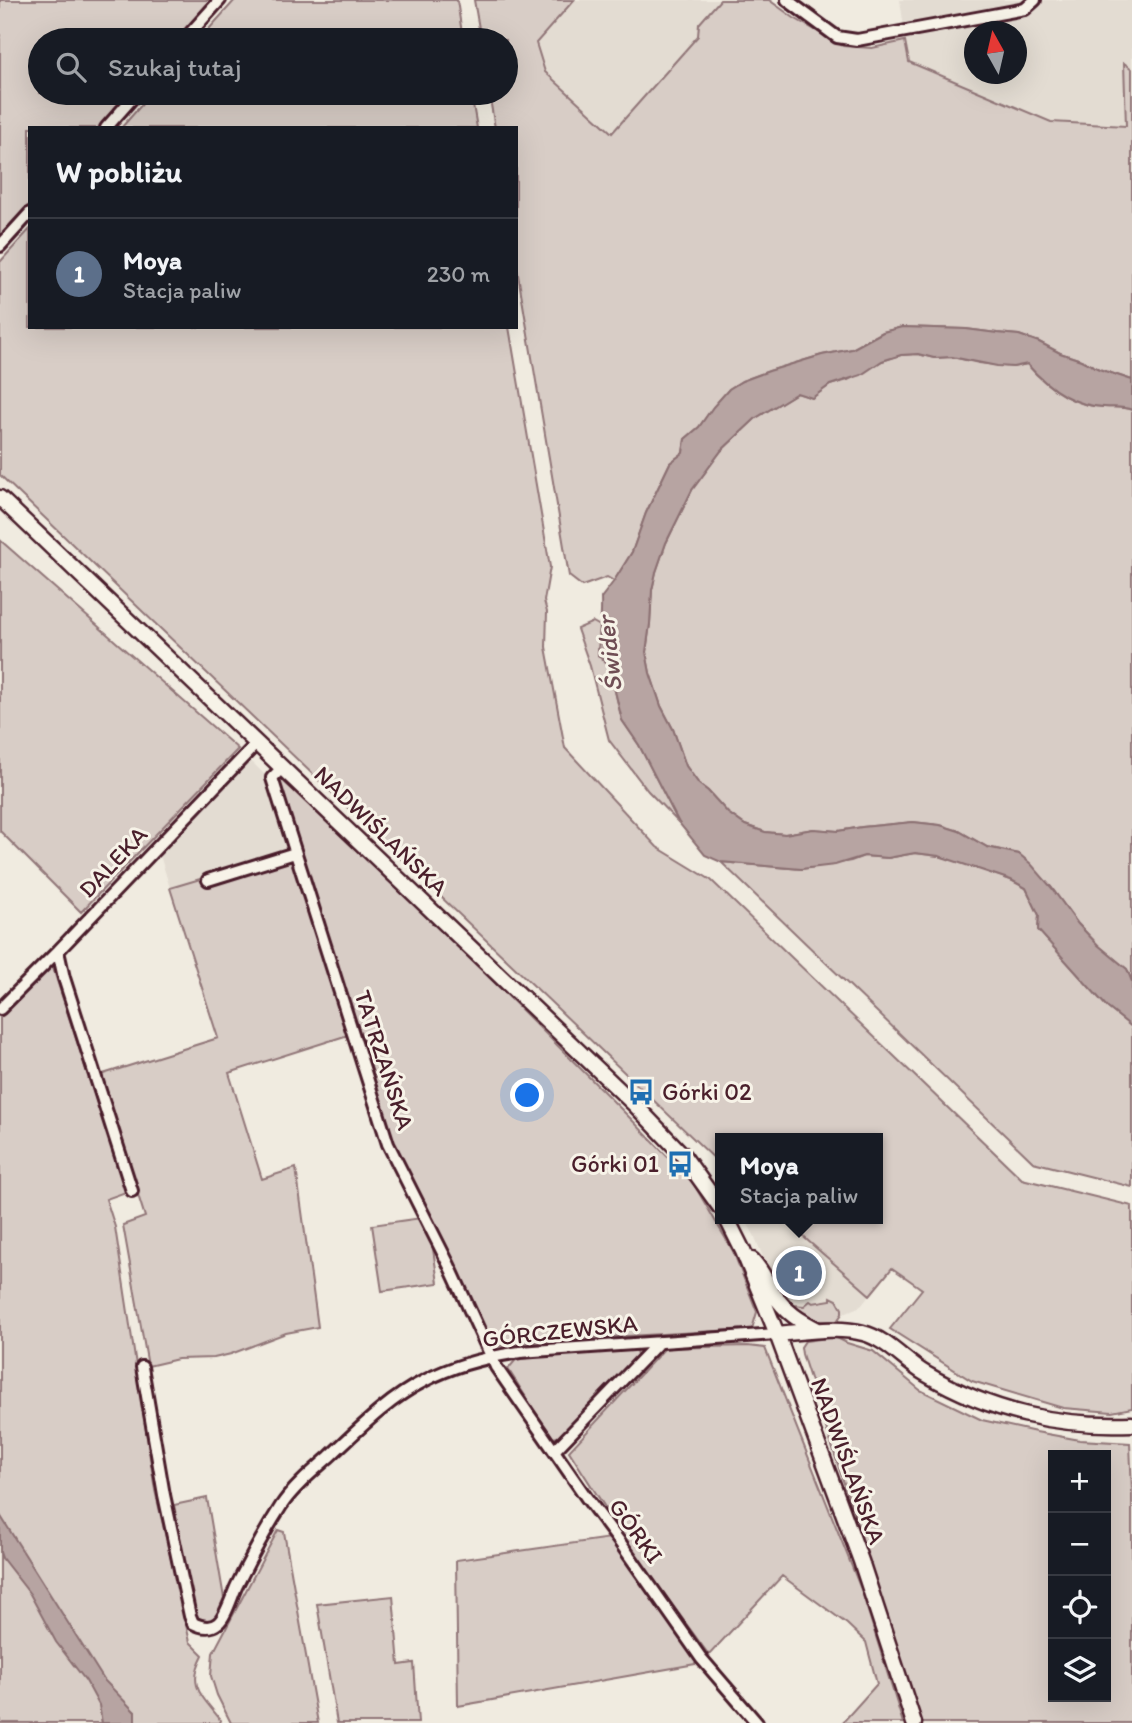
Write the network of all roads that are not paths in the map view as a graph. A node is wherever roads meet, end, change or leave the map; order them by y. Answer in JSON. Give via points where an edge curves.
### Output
{"nodes":[{"id":1,"x":220,"y":0,"type":"edge"},
{"id":2,"x":787,"y":0,"type":"edge"},
{"id":3,"x":1035,"y":0,"type":"edge"},
{"id":4,"x":195,"y":28,"type":"edge"},
{"id":5,"x":126,"y":105,"type":"edge"},
{"id":6,"x":108,"y":126,"type":"edge"},
{"id":7,"x":28,"y":215,"type":"edge"},
{"id":8,"x":0,"y":246,"type":"edge"},
{"id":9,"x":0,"y":498,"type":"edge"},
{"id":10,"x":256,"y":744,"type":"junction"},
{"id":11,"x":282,"y":768,"type":"junction"},
{"id":12,"x":296,"y":853,"type":"junction"},
{"id":13,"x":208,"y":880,"type":"dead end"},
{"id":14,"x":58,"y":951,"type":"junction"},
{"id":15,"x":0,"y":1009,"type":"edge"},
{"id":16,"x":132,"y":1191,"type":"dead end"},
{"id":17,"x":715,"y":1201,"type":"edge"},
{"id":18,"x":730,"y":1224,"type":"edge"},
{"id":19,"x":743,"y":1251,"type":"junction"},
{"id":20,"x":819,"y":1331,"type":"junction"},
{"id":21,"x":778,"y":1334,"type":"junction"},
{"id":22,"x":659,"y":1342,"type":"junction"},
{"id":23,"x":491,"y":1357,"type":"junction"},
{"id":24,"x":142,"y":1367,"type":"dead end"},
{"id":25,"x":1132,"y":1424,"type":"edge"},
{"id":26,"x":554,"y":1451,"type":"junction"},
{"id":27,"x":758,"y":1723,"type":"edge"},
{"id":28,"x":914,"y":1723,"type":"edge"}],
"edges":[{"from":1,"to":4,"type":"street"},
{"from":2,"to":3,"type":"street","via":[[837,37],[857,40],[1025,9]]},
{"from":5,"to":6,"type":"street"},
{"from":7,"to":8,"type":"street"},
{"from":9,"to":10,"type":"main road","name":"NADWIŚLAŃSKA"},
{"from":10,"to":11,"type":"main road","name":"NADWIŚLAŃSKA"},
{"from":10,"to":14,"type":"street","name":"DALEKA"},
{"from":11,"to":12,"type":"street","name":"TATRZAŃSKA","via":[[272,778]]},
{"from":11,"to":17,"type":"main road","name":"NADWIŚLAŃSKA","via":[[651,1121],[682,1154]]},
{"from":12,"to":13,"type":"street"},
{"from":12,"to":23,"type":"street","name":"TATRZAŃSKA","via":[[388,1144]]},
{"from":14,"to":15,"type":"street","name":"DALEKA"},
{"from":14,"to":16,"type":"street"},
{"from":18,"to":19,"type":"main road","name":"NADWIŚLAŃSKA"},
{"from":19,"to":20,"type":"main road","via":[[790,1314]]},
{"from":19,"to":21,"type":"main road","name":"NADWIŚLAŃSKA"},
{"from":20,"to":21,"type":"main road"},
{"from":20,"to":25,"type":"main road","via":[[872,1336],[938,1381],[1017,1412],[1066,1423]]},
{"from":21,"to":22,"type":"street","name":"GÓRCZEWSKA"},
{"from":21,"to":28,"type":"main road","name":"NADWIŚLAŃSKA"},
{"from":22,"to":23,"type":"street","name":"GÓRCZEWSKA"},
{"from":22,"to":26,"type":"street"},
{"from":23,"to":24,"type":"street","name":"GÓRCZEWSKA","via":[[443,1371],[412,1387],[355,1431],[290,1494],[221,1620],[217,1625],[201,1626],[190,1616]]},
{"from":23,"to":26,"type":"street","name":"GÓRKI"},
{"from":26,"to":27,"type":"street","name":"GÓRKI","via":[[701,1658]]}]}
